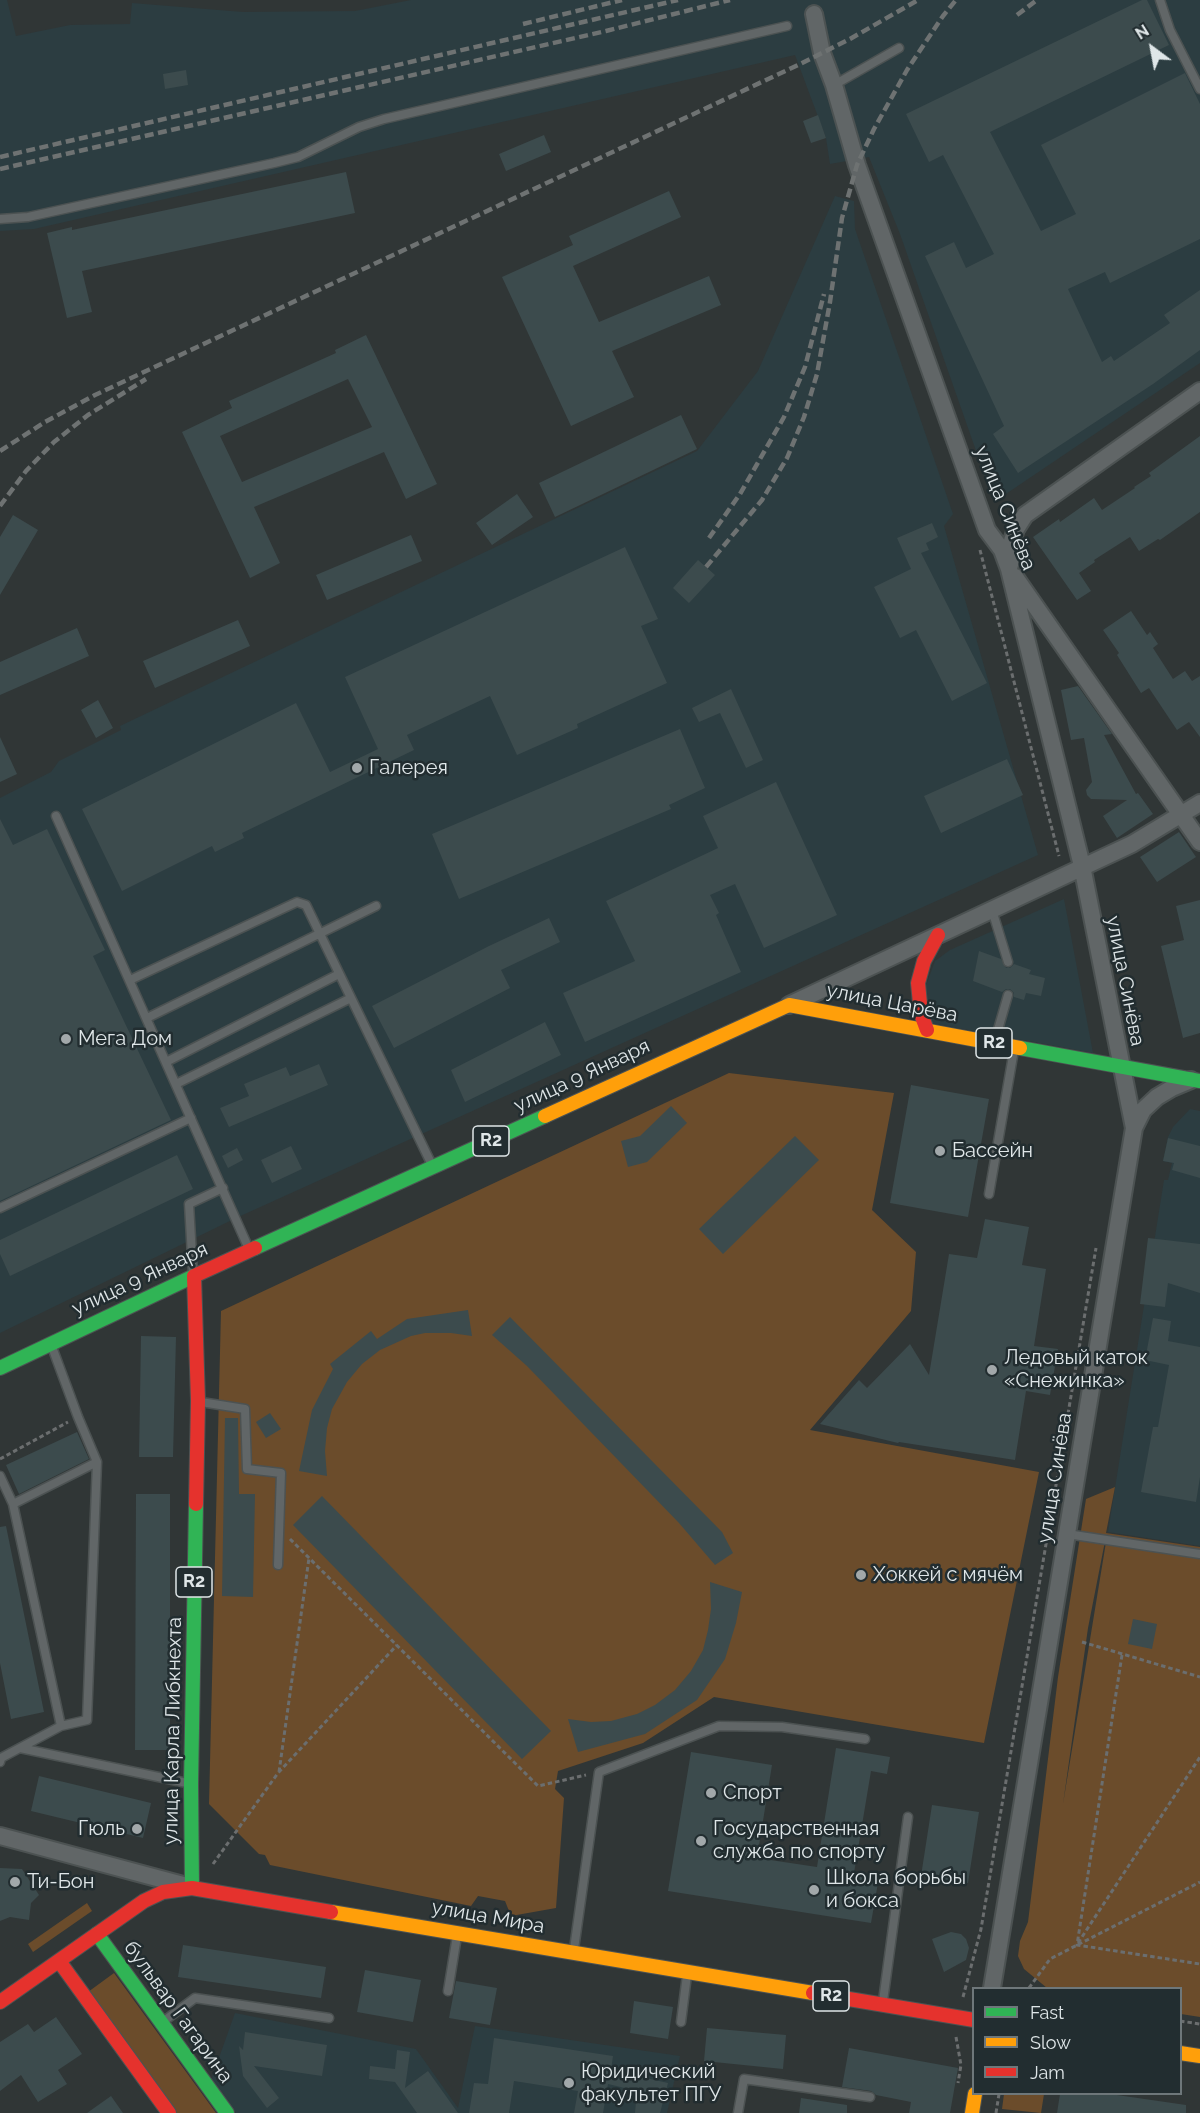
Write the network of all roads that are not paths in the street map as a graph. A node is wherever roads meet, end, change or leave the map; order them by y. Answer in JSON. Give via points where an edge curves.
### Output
{"nodes":[{"id":1,"x":1160,"y":1,"type":"edge"},
{"id":2,"x":814,"y":14,"type":"dead end"},
{"id":3,"x":787,"y":26,"type":"dead end"},
{"id":4,"x":899,"y":48,"type":"dead end"},
{"id":5,"x":834,"y":85,"type":"junction"},
{"id":6,"x":1200,"y":89,"type":"edge"},
{"id":7,"x":0,"y":219,"type":"edge"},
{"id":8,"x":1200,"y":391,"type":"edge"},
{"id":9,"x":1009,"y":569,"type":"junction"},
{"id":10,"x":1200,"y":803,"type":"edge"},
{"id":11,"x":1181,"y":815,"type":"junction"},
{"id":12,"x":56,"y":816,"type":"dead end"},
{"id":13,"x":1200,"y":842,"type":"edge"},
{"id":14,"x":1082,"y":866,"type":"junction"},
{"id":15,"x":376,"y":906,"type":"dead end"},
{"id":16,"x":992,"y":910,"type":"junction"},
{"id":17,"x":320,"y":935,"type":"junction"},
{"id":18,"x":938,"y":935,"type":"junction"},
{"id":19,"x":1008,"y":962,"type":"dead end"},
{"id":20,"x":339,"y":974,"type":"junction"},
{"id":21,"x":130,"y":980,"type":"junction"},
{"id":22,"x":1008,"y":994,"type":"dead end"},
{"id":23,"x":351,"y":998,"type":"junction"},
{"id":24,"x":789,"y":1005,"type":"junction"},
{"id":25,"x":147,"y":1018,"type":"junction"},
{"id":26,"x":927,"y":1030,"type":"junction"},
{"id":27,"x":994,"y":1043,"type":"junction"},
{"id":28,"x":1014,"y":1047,"type":"junction"},
{"id":29,"x":166,"y":1062,"type":"junction"},
{"id":30,"x":1120,"y":1066,"type":"junction"},
{"id":31,"x":1196,"y":1080,"type":"edge"},
{"id":32,"x":176,"y":1084,"type":"junction"},
{"id":33,"x":191,"y":1118,"type":"junction"},
{"id":34,"x":1134,"y":1128,"type":"junction"},
{"id":35,"x":433,"y":1167,"type":"junction"},
{"id":36,"x":223,"y":1188,"type":"junction"},
{"id":37,"x":989,"y":1194,"type":"dead end"},
{"id":38,"x":0,"y":1208,"type":"edge"},
{"id":39,"x":250,"y":1251,"type":"junction"},
{"id":40,"x":194,"y":1276,"type":"junction"},
{"id":41,"x":51,"y":1344,"type":"junction"},
{"id":42,"x":0,"y":1368,"type":"edge"},
{"id":43,"x":198,"y":1401,"type":"junction"},
{"id":44,"x":97,"y":1462,"type":"junction"},
{"id":45,"x":0,"y":1476,"type":"edge"},
{"id":46,"x":13,"y":1504,"type":"junction"},
{"id":47,"x":1067,"y":1534,"type":"junction"},
{"id":48,"x":1200,"y":1554,"type":"edge"},
{"id":49,"x":278,"y":1565,"type":"dead end"},
{"id":50,"x":61,"y":1726,"type":"junction"},
{"id":51,"x":865,"y":1739,"type":"dead end"},
{"id":52,"x":21,"y":1748,"type":"junction"},
{"id":53,"x":0,"y":1762,"type":"edge"},
{"id":54,"x":191,"y":1784,"type":"junction"},
{"id":55,"x":908,"y":1817,"type":"dead end"},
{"id":56,"x":0,"y":1836,"type":"edge"},
{"id":57,"x":192,"y":1888,"type":"junction"},
{"id":58,"x":457,"y":1933,"type":"junction"},
{"id":59,"x":97,"y":1934,"type":"junction"},
{"id":60,"x":573,"y":1952,"type":"junction"},
{"id":61,"x":59,"y":1961,"type":"junction"},
{"id":62,"x":687,"y":1972,"type":"junction"},
{"id":63,"x":992,"y":1987,"type":"edge"},
{"id":64,"x":448,"y":1991,"type":"dead end"},
{"id":65,"x":0,"y":2002,"type":"edge"},
{"id":66,"x":883,"y":2005,"type":"junction"},
{"id":67,"x":329,"y":2018,"type":"dead end"},
{"id":68,"x":972,"y":2020,"type":"edge"},
{"id":69,"x":681,"y":2022,"type":"dead end"},
{"id":70,"x":161,"y":2023,"type":"junction"},
{"id":71,"x":1182,"y":2053,"type":"edge"},
{"id":72,"x":1200,"y":2056,"type":"edge"},
{"id":73,"x":975,"y":2095,"type":"edge"},
{"id":74,"x":870,"y":2097,"type":"dead end"},
{"id":75,"x":169,"y":2113,"type":"edge"},
{"id":76,"x":227,"y":2113,"type":"edge"},
{"id":77,"x":738,"y":2113,"type":"edge"},
{"id":78,"x":972,"y":2113,"type":"edge"}],
"edges":[{"from":1,"to":6,"type":"lane"},
{"from":2,"to":5,"type":"street","name":"улица Синёва"},
{"from":3,"to":7,"type":"lane","via":[[384,119],[298,157],[274,163],[28,217]]},
{"from":4,"to":5,"type":"lane"},
{"from":5,"to":9,"type":"street","name":"улица Синёва","via":[[857,165],[987,530],[1002,550]]},
{"from":8,"to":9,"type":"street","via":[[1025,515],[1012,541]]},
{"from":9,"to":11,"type":"street"},
{"from":9,"to":14,"type":"street","name":"улица Синёва"},
{"from":10,"to":11,"type":"street","name":"улица 9 Января"},
{"from":11,"to":13,"type":"street"},
{"from":11,"to":14,"type":"street","name":"улица 9 Января","via":[[1132,844]]},
{"from":12,"to":21,"type":"lane"},
{"from":14,"to":16,"type":"street","name":"улица 9 Января"},
{"from":14,"to":30,"type":"street","name":"улица Синёва"},
{"from":15,"to":17,"type":"lane"},
{"from":16,"to":18,"type":"street","name":"улица 9 Января"},
{"from":16,"to":19,"type":"lane"},
{"from":17,"to":20,"type":"lane"},
{"from":17,"to":21,"type":"lane","via":[[306,905],[297,902]]},
{"from":17,"to":25,"type":"lane"},
{"from":18,"to":24,"type":"street","name":"улица 9 Января"},
{"from":18,"to":26,"type":"main road","via":[[918,983]]},
{"from":20,"to":23,"type":"lane"},
{"from":20,"to":29,"type":"lane"},
{"from":21,"to":25,"type":"lane"},
{"from":22,"to":27,"type":"lane"},
{"from":23,"to":32,"type":"lane"},
{"from":23,"to":35,"type":"lane"},
{"from":24,"to":26,"type":"main road","name":"улица Царёва","number":"R2"},
{"from":24,"to":35,"type":"main road","name":"улица 9 Января","number":"R2"},
{"from":25,"to":29,"type":"lane"},
{"from":26,"to":27,"type":"main road","name":"улица Царёва","number":"R2"},
{"from":27,"to":28,"type":"main road","name":"улица Царёва","number":"R2"},
{"from":28,"to":30,"type":"main road","name":"улица Царёва","number":"R2"},
{"from":28,"to":37,"type":"lane"},
{"from":29,"to":32,"type":"lane"},
{"from":30,"to":31,"type":"main road","name":"улица Царёва","number":"R2"},
{"from":30,"to":34,"type":"street","name":"улица Синёва"},
{"from":31,"to":34,"type":"street","via":[[1157,1097],[1143,1110]]},
{"from":32,"to":33,"type":"lane"},
{"from":33,"to":36,"type":"lane"},
{"from":33,"to":38,"type":"lane"},
{"from":34,"to":47,"type":"street","name":"улица Синёва"},
{"from":35,"to":39,"type":"main road","name":"улица 9 Января","number":"R2"},
{"from":36,"to":39,"type":"lane"},
{"from":36,"to":40,"type":"lane","via":[[189,1204]]},
{"from":39,"to":40,"type":"main road","name":"улица 9 Января","number":"R2"},
{"from":40,"to":41,"type":"main road","name":"улица 9 Января"},
{"from":40,"to":43,"type":"main road","name":"улица Карла Либкнехта","number":"R2"},
{"from":41,"to":42,"type":"main road","name":"улица 9 Января"},
{"from":41,"to":44,"type":"lane"},
{"from":43,"to":49,"type":"lane","via":[[245,1409],[247,1468],[281,1473]]},
{"from":43,"to":54,"type":"main road","name":"улица Карла Либкнехта","number":"R2"},
{"from":44,"to":46,"type":"lane"},
{"from":44,"to":50,"type":"lane","via":[[87,1720]]},
{"from":45,"to":46,"type":"lane"},
{"from":46,"to":50,"type":"lane"},
{"from":47,"to":48,"type":"lane"},
{"from":47,"to":63,"type":"street","name":"улица Синёва"},
{"from":50,"to":52,"type":"lane"},
{"from":51,"to":60,"type":"lane","via":[[782,1727],[719,1726],[599,1772]]},
{"from":52,"to":53,"type":"lane"},
{"from":52,"to":54,"type":"lane"},
{"from":54,"to":57,"type":"main road","name":"улица Карла Либкнехта","number":"R2"},
{"from":55,"to":66,"type":"lane"},
{"from":56,"to":57,"type":"street","name":"улица Мира"},
{"from":57,"to":58,"type":"main road","name":"улица Мира","number":"R2"},
{"from":57,"to":59,"type":"main road","number":"R2","via":[[172,1889],[154,1896]]},
{"from":58,"to":60,"type":"main road","name":"улица Мира","number":"R2"},
{"from":58,"to":64,"type":"lane"},
{"from":59,"to":61,"type":"main road","number":"R2"},
{"from":59,"to":70,"type":"main road","name":"бульвар Гагарина"},
{"from":60,"to":62,"type":"main road","name":"улица Мира","number":"R2"},
{"from":61,"to":65,"type":"main road","number":"R2"},
{"from":61,"to":75,"type":"main road"},
{"from":62,"to":66,"type":"main road","name":"улица Мира","number":"R2"},
{"from":62,"to":69,"type":"lane"},
{"from":66,"to":68,"type":"main road","name":"улица Мира","number":"R2"},
{"from":67,"to":70,"type":"lane","via":[[195,1998]]},
{"from":70,"to":76,"type":"main road","name":"бульвар Гагарина"},
{"from":71,"to":72,"type":"main road"},
{"from":73,"to":78,"type":"main road"},
{"from":74,"to":77,"type":"lane","via":[[744,2079]]}]}
